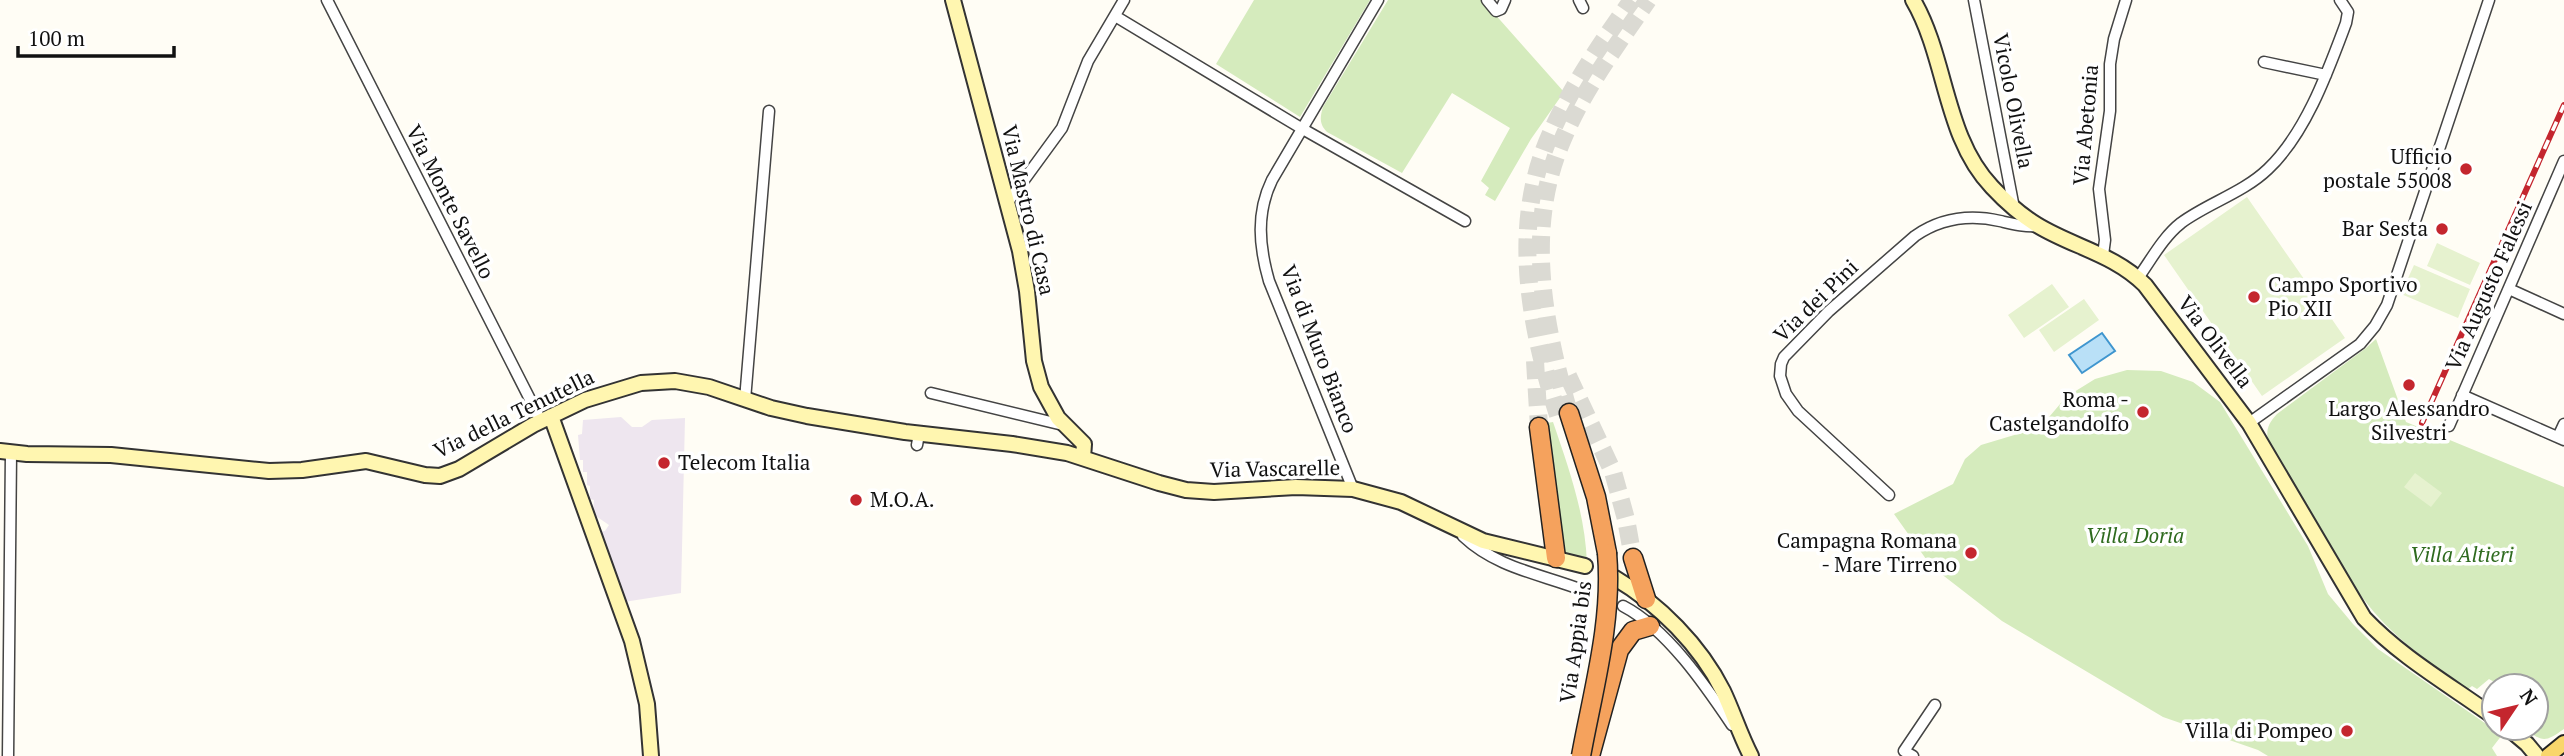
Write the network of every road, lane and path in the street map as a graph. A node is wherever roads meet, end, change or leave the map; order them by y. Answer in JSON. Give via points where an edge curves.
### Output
{"nodes":[{"id":1,"x":327,"y":0,"type":"edge"},
{"id":2,"x":953,"y":0,"type":"edge"},
{"id":3,"x":1125,"y":0,"type":"edge"},
{"id":4,"x":1378,"y":0,"type":"edge"},
{"id":5,"x":1487,"y":0,"type":"edge"},
{"id":6,"x":1505,"y":0,"type":"edge"},
{"id":7,"x":1913,"y":0,"type":"edge"},
{"id":8,"x":1974,"y":0,"type":"edge"},
{"id":9,"x":2126,"y":0,"type":"edge"},
{"id":10,"x":2340,"y":0,"type":"edge"},
{"id":11,"x":2489,"y":0,"type":"edge"},
{"id":12,"x":1115,"y":16,"type":"junction"},
{"id":13,"x":2264,"y":62,"type":"dead end"},
{"id":14,"x":2326,"y":75,"type":"junction"},
{"id":15,"x":769,"y":111,"type":"dead end"},
{"id":16,"x":1301,"y":128,"type":"junction"},
{"id":17,"x":2563,"y":164,"type":"edge"},
{"id":18,"x":1008,"y":202,"type":"junction"},
{"id":19,"x":2015,"y":208,"type":"junction"},
{"id":20,"x":1465,"y":221,"type":"dead end"},
{"id":21,"x":2039,"y":226,"type":"junction"},
{"id":22,"x":2103,"y":254,"type":"junction"},
{"id":23,"x":2138,"y":278,"type":"junction"},
{"id":24,"x":2509,"y":289,"type":"junction"},
{"id":25,"x":2564,"y":314,"type":"edge"},
{"id":26,"x":931,"y":393,"type":"dead end"},
{"id":27,"x":2462,"y":396,"type":"junction"},
{"id":28,"x":745,"y":400,"type":"junction"},
{"id":29,"x":1564,"y":414,"type":"tunnel mouth"},
{"id":30,"x":546,"y":419,"type":"junction"},
{"id":31,"x":2249,"y":423,"type":"junction"},
{"id":32,"x":2564,"y":424,"type":"edge"},
{"id":33,"x":1065,"y":426,"type":"junction"},
{"id":34,"x":2449,"y":426,"type":"dead end"},
{"id":35,"x":1539,"y":428,"type":"tunnel mouth"},
{"id":36,"x":2561,"y":439,"type":"edge"},
{"id":37,"x":5,"y":452,"type":"edge"},
{"id":38,"x":1083,"y":458,"type":"junction"},
{"id":39,"x":1353,"y":489,"type":"junction"},
{"id":40,"x":1889,"y":495,"type":"dead end"},
{"id":41,"x":1458,"y":530,"type":"junction"},
{"id":42,"x":1556,"y":558,"type":"junction"},
{"id":43,"x":1596,"y":558,"type":"junction"},
{"id":44,"x":1633,"y":558,"type":"tunnel mouth"},
{"id":45,"x":1615,"y":578,"type":"dead end"},
{"id":46,"x":1585,"y":590,"type":"dead end"},
{"id":47,"x":1646,"y":599,"type":"junction"},
{"id":48,"x":1623,"y":606,"type":"dead end"},
{"id":49,"x":1650,"y":626,"type":"junction"},
{"id":50,"x":1936,"y":705,"type":"dead end"},
{"id":51,"x":2480,"y":707,"type":"edge"},
{"id":52,"x":1743,"y":740,"type":"junction"},
{"id":53,"x":2526,"y":742,"type":"edge"},
{"id":54,"x":2564,"y":743,"type":"edge"},
{"id":55,"x":8,"y":756,"type":"edge"},
{"id":56,"x":651,"y":756,"type":"edge"},
{"id":57,"x":1569,"y":756,"type":"edge"},
{"id":58,"x":1580,"y":756,"type":"edge"},
{"id":59,"x":1590,"y":756,"type":"edge"},
{"id":60,"x":1742,"y":756,"type":"edge"},
{"id":61,"x":1751,"y":756,"type":"edge"},
{"id":62,"x":1913,"y":756,"type":"edge"},
{"id":63,"x":2537,"y":756,"type":"edge"},
{"id":64,"x":2548,"y":756,"type":"edge"}],
"edges":[{"from":1,"to":30,"type":"street","name":"Via Monte Savello"},
{"from":2,"to":18,"type":"street","name":"Via Mastro di Casa"},
{"from":3,"to":12,"type":"street"},
{"from":4,"to":16,"type":"street","name":"Via di Muro Bianco"},
{"from":5,"to":6,"type":"street","via":[[1496,11]]},
{"from":7,"to":19,"type":"street","name":"Via Olivella","via":[[1927,28],[1967,149],[1986,181]]},
{"from":8,"to":19,"type":"street","name":"Vicolo Olivella"},
{"from":9,"to":22,"type":"street","name":"Via Abetonia","via":[[2110,64],[2110,111],[2099,189]]},
{"from":10,"to":14,"type":"street","via":[[2348,12]]},
{"from":11,"to":31,"type":"street","via":[[2382,316],[2354,349]]},
{"from":12,"to":16,"type":"street"},
{"from":12,"to":18,"type":"street","via":[[1086,66],[1062,128]]},
{"from":13,"to":14,"type":"street"},
{"from":14,"to":23,"type":"street","via":[[2304,120],[2273,165],[2180,224]]},
{"from":15,"to":28,"type":"street"},
{"from":16,"to":20,"type":"street"},
{"from":16,"to":39,"type":"street","name":"Via di Muro Bianco","via":[[1263,202],[1263,256],[1271,289]]},
{"from":17,"to":24,"type":"street","name":"Via Augusto Falessi"},
{"from":18,"to":33,"type":"street","name":"Via Mastro di Casa","via":[[1024,272],[1037,372],[1047,402]]},
{"from":19,"to":21,"type":"street","name":"Via Olivella"},
{"from":21,"to":22,"type":"street","name":"Via Olivella"},
{"from":21,"to":40,"type":"street","name":"Via dei Pini","via":[[1973,217],[1927,228],[1843,298],[1784,356],[1780,376],[1792,403]]},
{"from":22,"to":23,"type":"street","name":"Via Olivella"},
{"from":23,"to":31,"type":"street","name":"Via Olivella"},
{"from":24,"to":25,"type":"street"},
{"from":24,"to":27,"type":"street","name":"Via Augusto Falessi"},
{"from":26,"to":33,"type":"street"},
{"from":27,"to":34,"type":"street","name":"Via Augusto Falessi"},
{"from":27,"to":36,"type":"street"},
{"from":28,"to":30,"type":"street","name":"Via della Tenutella","via":[[675,382],[641,383],[596,396]]},
{"from":28,"to":38,"type":"street","name":"Via della Tenutella","via":[[918,440],[1024,445]]},
{"from":29,"to":43,"type":"highway","name":"Via Appia bis"},
{"from":30,"to":37,"type":"street","name":"Via della Tenutella","via":[[459,469],[437,476],[366,461],[269,471],[111,455]]},
{"from":30,"to":56,"type":"street","via":[[632,641],[646,696]]},
{"from":31,"to":51,"type":"street","name":"Via Olivella","via":[[2364,618],[2407,657]]},
{"from":32,"to":36,"type":"street"},
{"from":33,"to":38,"type":"street","name":"Via Mastro di Casa","via":[[1084,444]]},
{"from":35,"to":42,"type":"highway"},
{"from":37,"to":55,"type":"street"},
{"from":38,"to":39,"type":"street","name":"Via Vascarelle","via":[[1186,490]]},
{"from":39,"to":41,"type":"street","name":"Via Vascarelle","via":[[1401,502]]},
{"from":41,"to":42,"type":"street","name":"Via Vascarelle","via":[[1483,541]]},
{"from":41,"to":46,"type":"street","via":[[1483,552],[1510,566]]},
{"from":42,"to":43,"type":"street","name":"Via Vascarelle"},
{"from":43,"to":57,"type":"highway","name":"Via Appia bis","via":[[1592,624]]},
{"from":43,"to":58,"type":"highway","name":"Via Appia bis","bridge":true,"via":[[1607,596]]},
{"from":44,"to":47,"type":"highway"},
{"from":45,"to":47,"type":"street"},
{"from":47,"to":52,"type":"street","via":[[1707,664]]},
{"from":48,"to":49,"type":"street"},
{"from":49,"to":52,"type":"street","via":[[1697,675]]},
{"from":49,"to":59,"type":"highway","via":[[1625,639],[1619,650]]},
{"from":50,"to":62,"type":"street","via":[[1904,751]]},
{"from":52,"to":60,"type":"street"},
{"from":52,"to":61,"type":"street"},
{"from":53,"to":63,"type":"street"},
{"from":54,"to":64,"type":"main road"}]}
